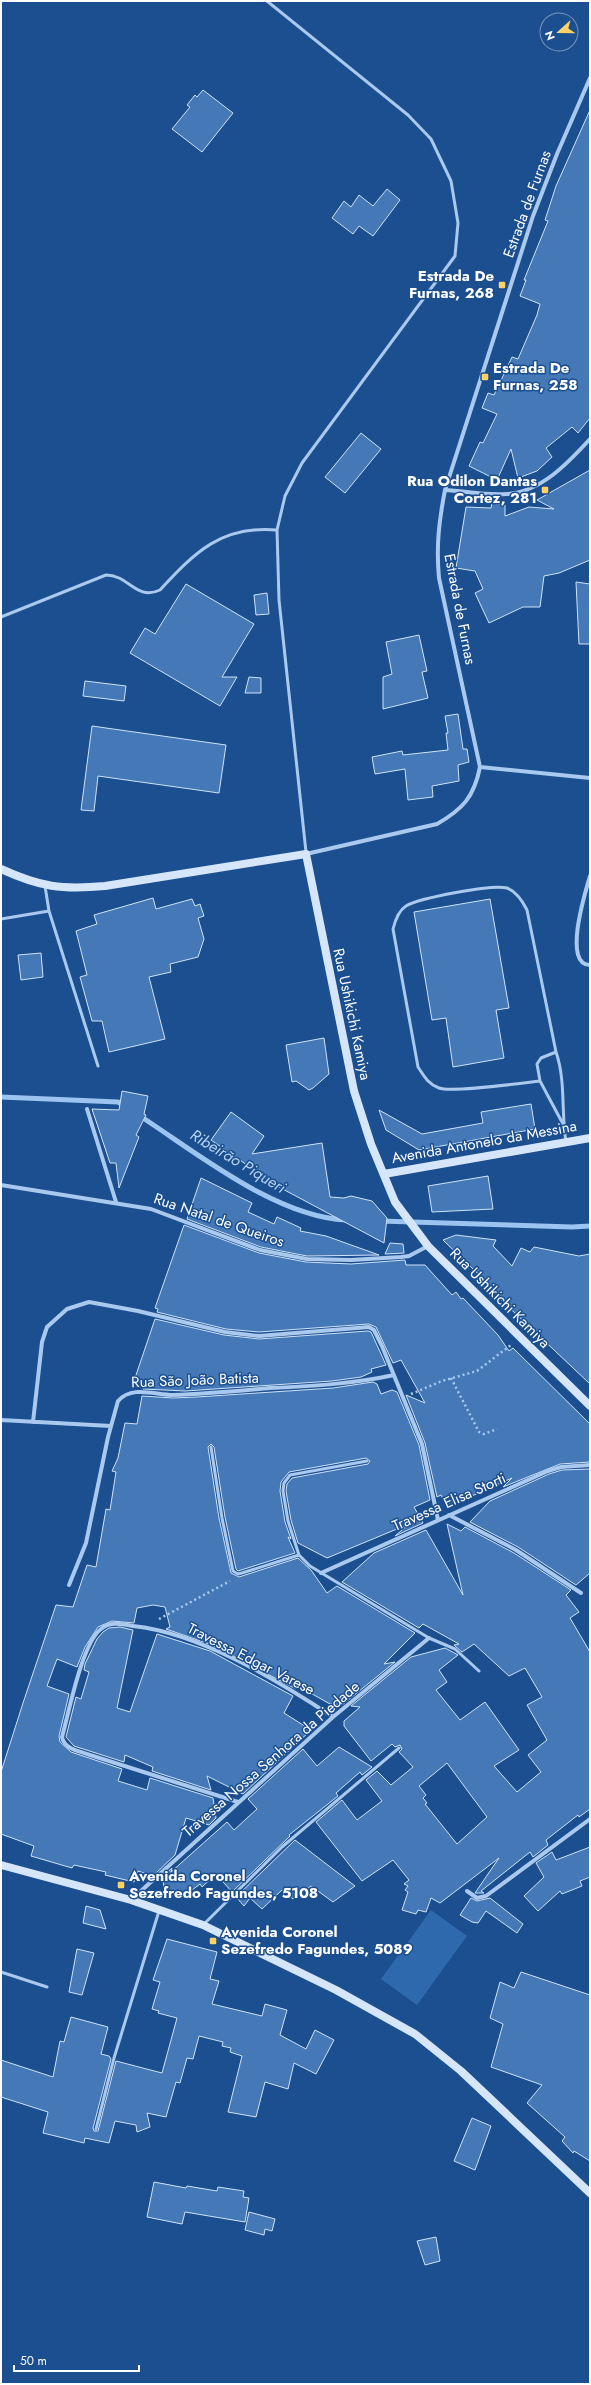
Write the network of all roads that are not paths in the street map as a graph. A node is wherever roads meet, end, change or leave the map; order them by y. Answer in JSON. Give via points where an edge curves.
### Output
{"nodes":[{"id":1,"x":267,"y":1,"type":"edge"},
{"id":2,"x":590,"y":78,"type":"edge"},
{"id":3,"x":590,"y":439,"type":"edge"},
{"id":4,"x":445,"y":490,"type":"junction"},
{"id":5,"x":277,"y":530,"type":"junction"},
{"id":6,"x":1,"y":617,"type":"edge"},
{"id":7,"x":480,"y":767,"type":"junction"},
{"id":8,"x":590,"y":778,"type":"edge"},
{"id":9,"x":306,"y":854,"type":"junction"},
{"id":10,"x":1,"y":869,"type":"edge"},
{"id":11,"x":590,"y":876,"type":"edge"},
{"id":12,"x":45,"y":886,"type":"junction"},
{"id":13,"x":49,"y":911,"type":"junction"},
{"id":14,"x":1,"y":919,"type":"edge"},
{"id":15,"x":590,"y":965,"type":"edge"},
{"id":16,"x":556,"y":1052,"type":"junction"},
{"id":17,"x":98,"y":1066,"type":"dead end"},
{"id":18,"x":540,"y":1081,"type":"junction"},
{"id":19,"x":87,"y":1109,"type":"dead end"},
{"id":20,"x":563,"y":1124,"type":"junction"},
{"id":21,"x":590,"y":1138,"type":"edge"},
{"id":22,"x":566,"y":1142,"type":"junction"},
{"id":23,"x":384,"y":1174,"type":"junction"},
{"id":24,"x":1,"y":1185,"type":"edge"},
{"id":25,"x":116,"y":1202,"type":"junction"},
{"id":26,"x":428,"y":1246,"type":"junction"},
{"id":27,"x":394,"y":1376,"type":"junction"},
{"id":28,"x":590,"y":1406,"type":"edge"},
{"id":29,"x":1,"y":1420,"type":"edge"},
{"id":30,"x":33,"y":1422,"type":"junction"},
{"id":31,"x":111,"y":1426,"type":"junction"},
{"id":32,"x":211,"y":1447,"type":"dead end"},
{"id":33,"x":367,"y":1461,"type":"dead end"},
{"id":34,"x":590,"y":1465,"type":"edge"},
{"id":35,"x":450,"y":1515,"type":"junction"},
{"id":36,"x":438,"y":1520,"type":"junction"},
{"id":37,"x":299,"y":1555,"type":"junction"},
{"id":38,"x":321,"y":1573,"type":"junction"},
{"id":39,"x":69,"y":1585,"type":"dead end"},
{"id":40,"x":581,"y":1593,"type":"dead end"},
{"id":41,"x":429,"y":1638,"type":"junction"},
{"id":42,"x":478,"y":1671,"type":"dead end"},
{"id":43,"x":333,"y":1718,"type":"junction"},
{"id":44,"x":399,"y":1748,"type":"dead end"},
{"id":45,"x":238,"y":1802,"type":"junction"},
{"id":46,"x":590,"y":1819,"type":"edge"},
{"id":47,"x":1,"y":1865,"type":"edge"},
{"id":48,"x":467,"y":1891,"type":"dead end"},
{"id":49,"x":131,"y":1900,"type":"junction"},
{"id":50,"x":160,"y":1909,"type":"junction"},
{"id":51,"x":203,"y":1925,"type":"junction"},
{"id":52,"x":1,"y":1972,"type":"edge"},
{"id":53,"x":47,"y":1987,"type":"dead end"},
{"id":54,"x":96,"y":2129,"type":"dead end"},
{"id":55,"x":590,"y":2193,"type":"edge"}],
"edges":[{"from":1,"to":5,"type":"lane","via":[[408,115],[431,139],[451,181],[458,223],[454,256],[302,463],[285,496]]},
{"from":2,"to":4,"type":"street","name":"Estrada de Furnas","via":[[533,216]]},
{"from":3,"to":4,"type":"street","via":[[547,479],[532,489],[506,494]]},
{"from":4,"to":7,"type":"street","name":"Estrada de Furnas","via":[[436,549],[439,578]]},
{"from":5,"to":6,"type":"lane","via":[[258,528],[220,539],[191,557],[160,590],[154,593],[142,593],[122,578],[106,575]]},
{"from":5,"to":9,"type":"lane","via":[[279,600]]},
{"from":7,"to":8,"type":"street"},
{"from":7,"to":9,"type":"street","name":"Estrada de Furnas","via":[[476,787],[466,802],[454,814],[437,824]]},
{"from":9,"to":12,"type":"main road","via":[[104,886]]},
{"from":9,"to":23,"type":"main road","name":"Rua Ushikichi Kamiya","via":[[354,1091]]},
{"from":10,"to":12,"type":"main road"},
{"from":11,"to":15,"type":"street","via":[[578,921],[576,946],[582,962]]},
{"from":12,"to":13,"type":"lane"},
{"from":13,"to":14,"type":"lane"},
{"from":13,"to":17,"type":"lane"},
{"from":16,"to":18,"type":"lane","via":[[540,1058],[537,1064]]},
{"from":16,"to":18,"type":"lane","via":[[527,910],[520,898],[509,889],[495,886],[418,901],[405,907],[396,918],[393,929],[418,1067],[427,1081],[440,1089],[454,1089]]},
{"from":16,"to":20,"type":"lane","via":[[562,1077]]},
{"from":18,"to":20,"type":"lane"},
{"from":19,"to":25,"type":"street"},
{"from":20,"to":22,"type":"lane"},
{"from":21,"to":22,"type":"main road","name":"Avenida Antonelo da Messina"},
{"from":22,"to":23,"type":"main road","name":"Avenida Antonelo da Messina"},
{"from":23,"to":26,"type":"main road","name":"Rua Ushikichi Kamiya","via":[[395,1202]]},
{"from":24,"to":25,"type":"street","name":"Rua Natal de Queiros"},
{"from":25,"to":26,"type":"street","name":"Rua Natal de Queiros","via":[[151,1209],[260,1250],[307,1259],[401,1257],[409,1256]]},
{"from":26,"to":28,"type":"main road","name":"Rua Ushikichi Kamiya"},
{"from":27,"to":30,"type":"street","via":[[374,1330],[369,1327],[259,1336],[226,1332],[88,1302],[67,1309],[47,1327],[42,1342]]},
{"from":27,"to":31,"type":"street","name":"Rua São João Batista","via":[[364,1382],[187,1395],[129,1392],[118,1400]]},
{"from":27,"to":36,"type":"street","via":[[427,1462]]},
{"from":29,"to":30,"type":"street"},
{"from":30,"to":31,"type":"street"},
{"from":31,"to":39,"type":"street","name":"Rua São João Batista","via":[[86,1543]]},
{"from":32,"to":37,"type":"lane","via":[[230,1564],[238,1574]]},
{"from":33,"to":37,"type":"lane","via":[[290,1475],[286,1478],[284,1499],[288,1522]]},
{"from":34,"to":35,"type":"street","name":"Travessa Elisa Storti","via":[[561,1467],[548,1471]]},
{"from":35,"to":36,"type":"street","name":"Travessa Elisa Storti"},
{"from":35,"to":40,"type":"street","via":[[522,1554]]},
{"from":36,"to":38,"type":"street","name":"Travessa Elisa Storti"},
{"from":37,"to":38,"type":"lane"},
{"from":38,"to":41,"type":"lane"},
{"from":41,"to":42,"type":"lane","via":[[455,1649]]},
{"from":41,"to":43,"type":"street","name":"Travessa Nossa Senhora da Piedade"},
{"from":43,"to":45,"type":"street","name":"Travessa Nossa Senhora da Piedade"},
{"from":43,"to":45,"type":"street","name":"Travessa Edgar Varese","via":[[272,1680],[209,1647],[172,1633],[148,1627],[115,1624],[107,1625],[96,1634],[84,1659],[62,1737],[66,1746]]},
{"from":44,"to":51,"type":"lane","via":[[282,1847]]},
{"from":45,"to":49,"type":"street","name":"Travessa Nossa Senhora da Piedade"},
{"from":46,"to":48,"type":"street","via":[[486,1896],[477,1898]]},
{"from":47,"to":49,"type":"main road"},
{"from":49,"to":50,"type":"main road"},
{"from":50,"to":51,"type":"main road"},
{"from":50,"to":54,"type":"lane","via":[[114,2058]]},
{"from":51,"to":55,"type":"main road","via":[[336,1990],[415,2034],[461,2071]]},
{"from":52,"to":53,"type":"lane"}]}
